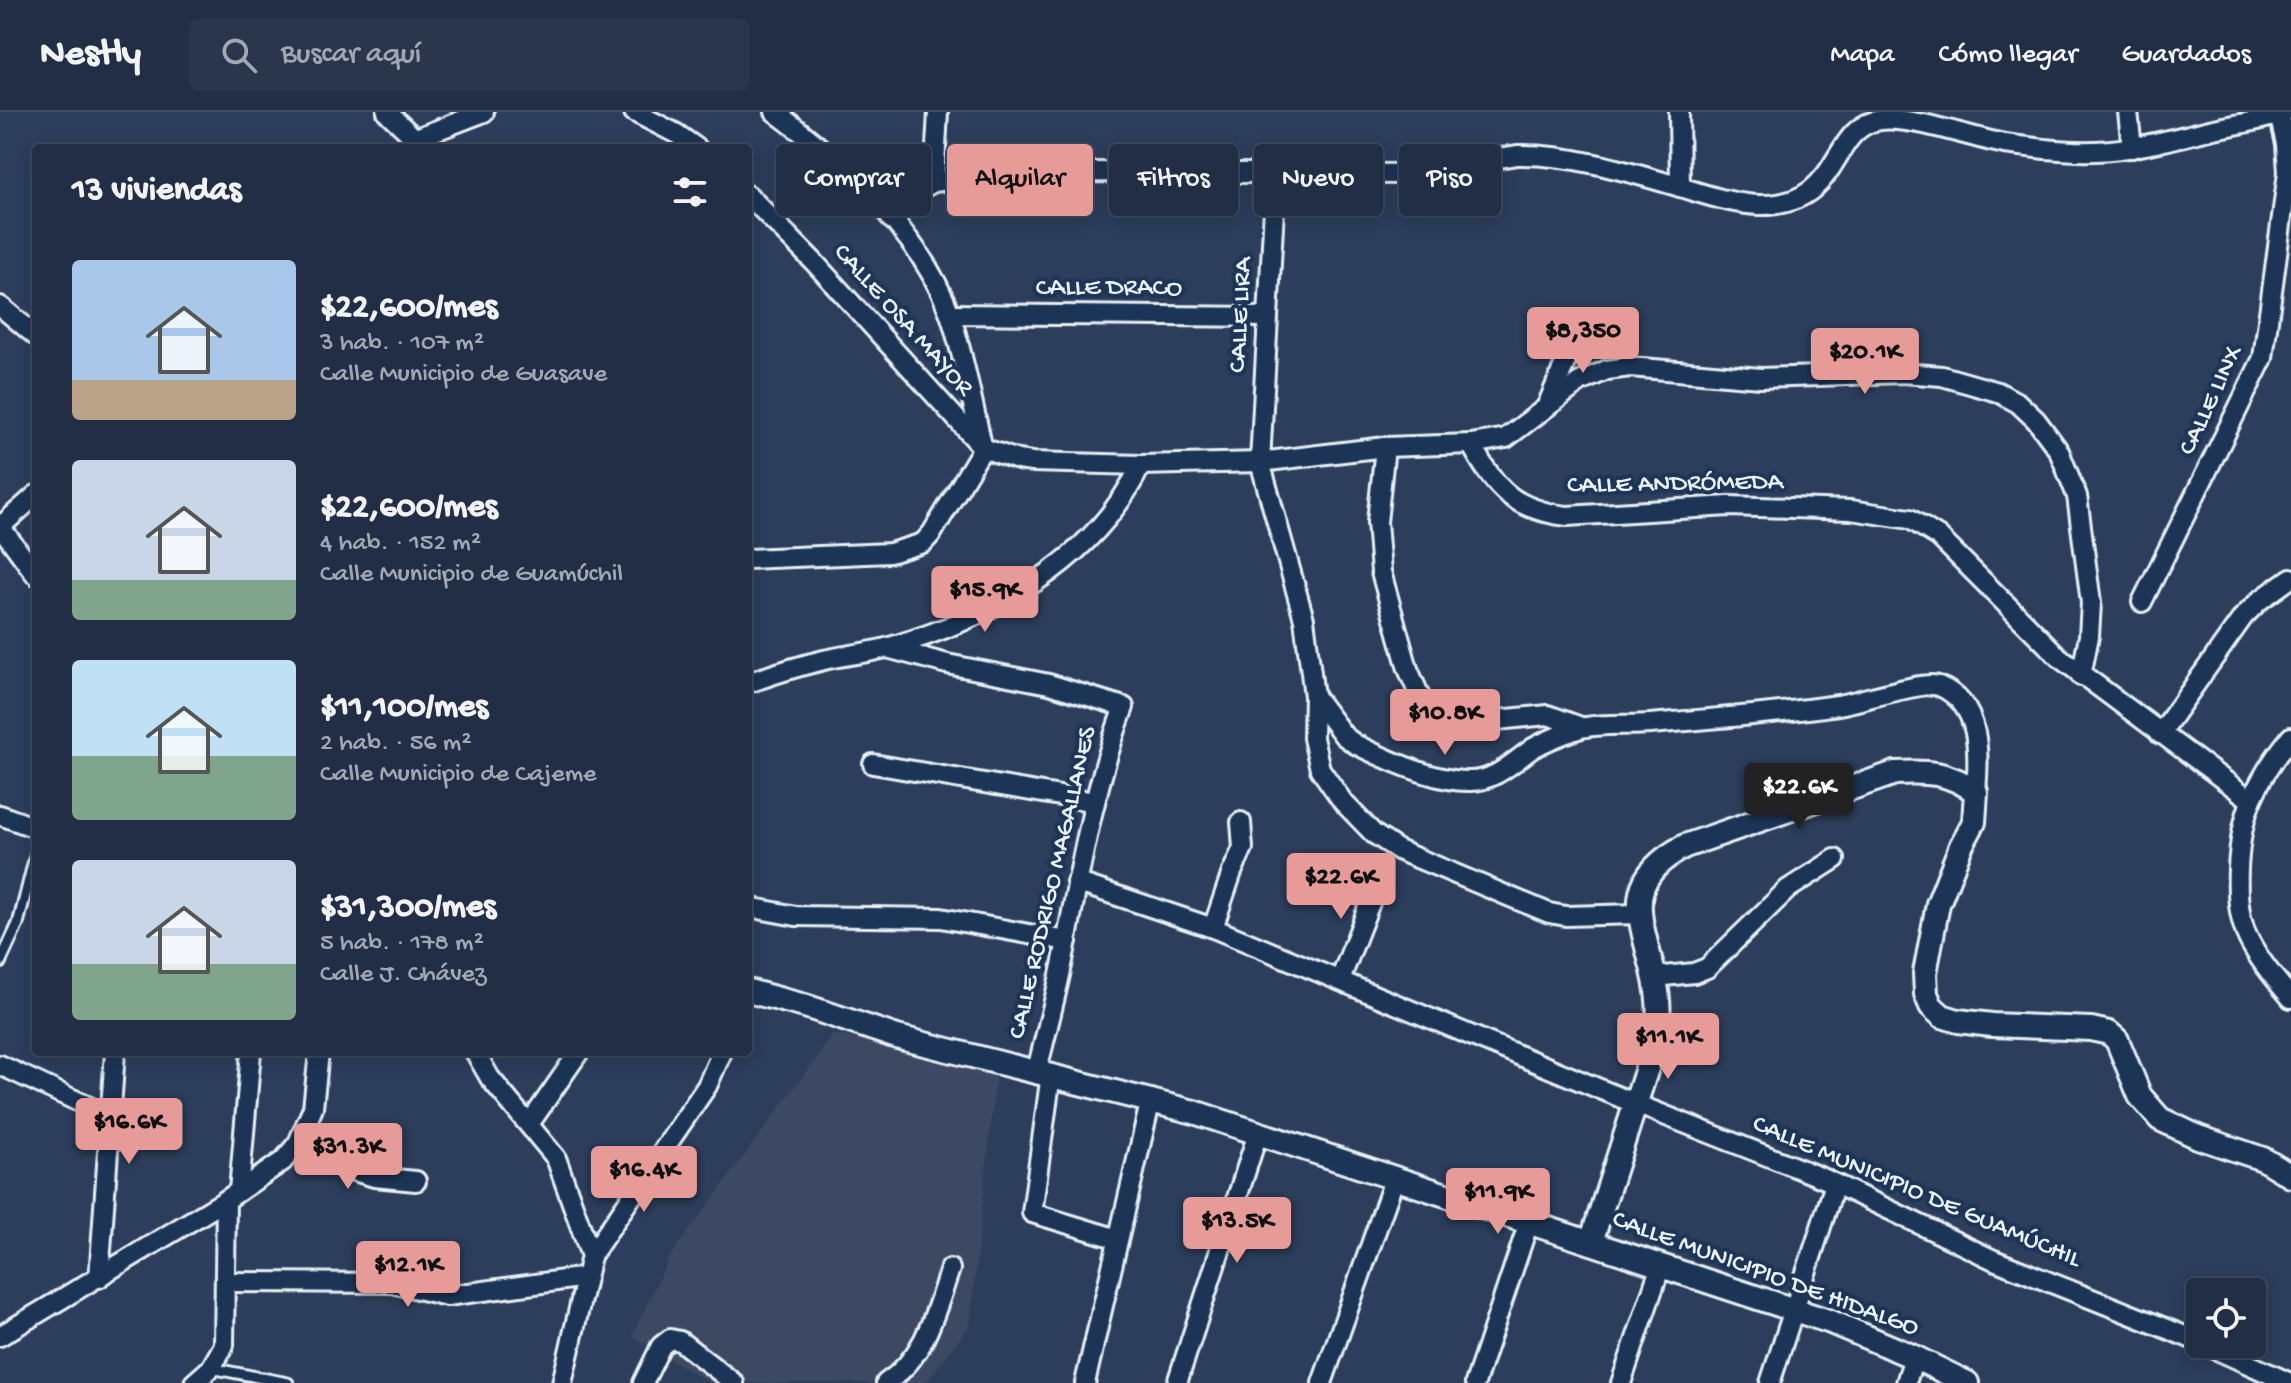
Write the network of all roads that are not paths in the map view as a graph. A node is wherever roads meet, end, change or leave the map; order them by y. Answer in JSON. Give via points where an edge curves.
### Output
{"nodes":[{"id":1,"x":387,"y":112,"type":"edge"},
{"id":2,"x":484,"y":112,"type":"edge"},
{"id":3,"x":634,"y":112,"type":"edge"},
{"id":4,"x":775,"y":112,"type":"edge"},
{"id":5,"x":938,"y":112,"type":"edge"},
{"id":6,"x":1679,"y":112,"type":"edge"},
{"id":7,"x":2128,"y":112,"type":"edge"},
{"id":8,"x":2282,"y":113,"type":"edge"},
{"id":9,"x":420,"y":143,"type":"edge"},
{"id":10,"x":691,"y":144,"type":"edge"},
{"id":11,"x":2132,"y":148,"type":"junction"},
{"id":12,"x":1254,"y":172,"type":"edge"},
{"id":13,"x":1383,"y":174,"type":"edge"},
{"id":14,"x":934,"y":182,"type":"junction"},
{"id":15,"x":1680,"y":187,"type":"junction"},
{"id":16,"x":752,"y":199,"type":"edge"},
{"id":17,"x":1274,"y":216,"type":"edge"},
{"id":18,"x":891,"y":219,"type":"junction"},
{"id":19,"x":0,"y":306,"type":"edge"},
{"id":20,"x":950,"y":314,"type":"junction"},
{"id":21,"x":1268,"y":317,"type":"junction"},
{"id":22,"x":1581,"y":325,"type":"dead end"},
{"id":23,"x":32,"y":333,"type":"edge"},
{"id":24,"x":1545,"y":408,"type":"junction"},
{"id":25,"x":1471,"y":444,"type":"junction"},
{"id":26,"x":1385,"y":447,"type":"junction"},
{"id":27,"x":983,"y":448,"type":"junction"},
{"id":28,"x":1260,"y":462,"type":"junction"},
{"id":29,"x":1141,"y":465,"type":"junction"},
{"id":30,"x":32,"y":498,"type":"edge"},
{"id":31,"x":0,"y":526,"type":"edge"},
{"id":32,"x":6,"y":549,"type":"edge"},
{"id":33,"x":752,"y":559,"type":"edge"},
{"id":34,"x":32,"y":572,"type":"edge"},
{"id":35,"x":2291,"y":578,"type":"edge"},
{"id":36,"x":2142,"y":602,"type":"dead end"},
{"id":37,"x":887,"y":648,"type":"junction"},
{"id":38,"x":2081,"y":676,"type":"junction"},
{"id":39,"x":752,"y":682,"type":"edge"},
{"id":40,"x":1314,"y":696,"type":"junction"},
{"id":41,"x":1581,"y":727,"type":"junction"},
{"id":42,"x":2160,"y":734,"type":"junction"},
{"id":43,"x":2291,"y":737,"type":"edge"},
{"id":44,"x":873,"y":764,"type":"dead end"},
{"id":45,"x":1976,"y":792,"type":"junction"},
{"id":46,"x":2251,"y":800,"type":"junction"},
{"id":47,"x":1095,"y":802,"type":"junction"},
{"id":48,"x":0,"y":815,"type":"edge"},
{"id":49,"x":1241,"y":822,"type":"dead end"},
{"id":50,"x":32,"y":827,"type":"edge"},
{"id":51,"x":1835,"y":859,"type":"dead end"},
{"id":52,"x":32,"y":868,"type":"edge"},
{"id":53,"x":1380,"y":877,"type":"dead end"},
{"id":54,"x":1076,"y":882,"type":"junction"},
{"id":55,"x":752,"y":908,"type":"edge"},
{"id":56,"x":1638,"y":914,"type":"junction"},
{"id":57,"x":1213,"y":928,"type":"junction"},
{"id":58,"x":1067,"y":941,"type":"junction"},
{"id":59,"x":0,"y":963,"type":"edge"},
{"id":60,"x":1654,"y":977,"type":"junction"},
{"id":61,"x":1340,"y":980,"type":"junction"},
{"id":62,"x":752,"y":992,"type":"edge"},
{"id":63,"x":2291,"y":998,"type":"edge"},
{"id":64,"x":115,"y":1056,"type":"edge"},
{"id":65,"x":250,"y":1056,"type":"edge"},
{"id":66,"x":319,"y":1056,"type":"edge"},
{"id":67,"x":477,"y":1056,"type":"edge"},
{"id":68,"x":576,"y":1056,"type":"edge"},
{"id":69,"x":720,"y":1056,"type":"edge"},
{"id":70,"x":0,"y":1065,"type":"edge"},
{"id":71,"x":1044,"y":1073,"type":"junction"},
{"id":72,"x":1151,"y":1099,"type":"junction"},
{"id":73,"x":1636,"y":1104,"type":"junction"},
{"id":74,"x":111,"y":1117,"type":"junction"},
{"id":75,"x":530,"y":1123,"type":"junction"},
{"id":76,"x":1258,"y":1133,"type":"junction"},
{"id":77,"x":298,"y":1143,"type":"junction"},
{"id":78,"x":2291,"y":1176,"type":"edge"},
{"id":79,"x":1395,"y":1177,"type":"junction"},
{"id":80,"x":416,"y":1181,"type":"dead end"},
{"id":81,"x":1835,"y":1184,"type":"junction"},
{"id":82,"x":233,"y":1195,"type":"junction"},
{"id":83,"x":1529,"y":1222,"type":"junction"},
{"id":84,"x":1118,"y":1239,"type":"junction"},
{"id":85,"x":1591,"y":1242,"type":"junction"},
{"id":86,"x":591,"y":1256,"type":"junction"},
{"id":87,"x":1661,"y":1265,"type":"junction"},
{"id":88,"x":950,"y":1269,"type":"dead end"},
{"id":89,"x":586,"y":1277,"type":"junction"},
{"id":90,"x":99,"y":1278,"type":"junction"},
{"id":91,"x":225,"y":1282,"type":"junction"},
{"id":92,"x":1794,"y":1310,"type":"junction"},
{"id":93,"x":0,"y":1336,"type":"edge"},
{"id":94,"x":2186,"y":1337,"type":"edge"},
{"id":95,"x":1914,"y":1357,"type":"junction"},
{"id":96,"x":2235,"y":1358,"type":"edge"},
{"id":97,"x":211,"y":1368,"type":"junction"},
{"id":98,"x":194,"y":1383,"type":"edge"},
{"id":99,"x":288,"y":1383,"type":"edge"},
{"id":100,"x":562,"y":1383,"type":"edge"},
{"id":101,"x":643,"y":1383,"type":"edge"},
{"id":102,"x":734,"y":1383,"type":"edge"},
{"id":103,"x":886,"y":1383,"type":"edge"},
{"id":104,"x":1085,"y":1383,"type":"edge"},
{"id":105,"x":1177,"y":1383,"type":"edge"},
{"id":106,"x":1322,"y":1383,"type":"edge"},
{"id":107,"x":1475,"y":1383,"type":"edge"},
{"id":108,"x":1621,"y":1383,"type":"edge"},
{"id":109,"x":1770,"y":1383,"type":"edge"},
{"id":110,"x":1906,"y":1383,"type":"edge"},
{"id":111,"x":1967,"y":1383,"type":"edge"},
{"id":112,"x":2290,"y":1383,"type":"edge"}],
"edges":[{"from":1,"to":9,"type":"street"},
{"from":2,"to":9,"type":"street"},
{"from":3,"to":10,"type":"street"},
{"from":4,"to":18,"type":"street","via":[[836,162]]},
{"from":5,"to":14,"type":"street"},
{"from":6,"to":15,"type":"street"},
{"from":7,"to":11,"type":"street"},
{"from":8,"to":11,"type":"street"},
{"from":8,"to":36,"type":"street","name":"CALLE LINX","via":[[2288,172],[2263,358]]},
{"from":11,"to":15,"type":"street","via":[[2054,150],[1883,120],[1861,127],[1819,185],[1792,201],[1758,205]]},
{"from":12,"to":14,"type":"street","via":[[986,175]]},
{"from":13,"to":15,"type":"street","via":[[1517,155],[1558,157]]},
{"from":14,"to":18,"type":"street","via":[[917,191]]},
{"from":16,"to":27,"type":"street","name":"CALLE OSA MAYOR"},
{"from":17,"to":21,"type":"street","name":"CALLE LIRA"},
{"from":18,"to":20,"type":"street","via":[[915,249]]},
{"from":19,"to":23,"type":"street"},
{"from":20,"to":21,"type":"street","name":"CALLE DRACO"},
{"from":20,"to":27,"type":"street"},
{"from":21,"to":28,"type":"street","name":"CALLE LIRA"},
{"from":22,"to":24,"type":"street"},
{"from":24,"to":25,"type":"street","via":[[1506,438]]},
{"from":24,"to":38,"type":"street","via":[[1580,382],[1630,367],[1761,378],[1916,374],[1958,379],[1998,392],[2036,420],[2059,451],[2077,496],[2091,603]]},
{"from":25,"to":26,"type":"street"},
{"from":25,"to":38,"type":"street","name":"CALLE ANDRÓMEDA","via":[[1500,487],[1542,513],[1729,506],[1851,510],[1910,519],[1939,537]]},
{"from":26,"to":28,"type":"street"},
{"from":26,"to":41,"type":"street","via":[[1377,522],[1381,572],[1424,706],[1434,717],[1456,724],[1548,715]]},
{"from":27,"to":29,"type":"street","via":[[1032,462]]},
{"from":27,"to":33,"type":"street","via":[[923,543],[890,553]]},
{"from":28,"to":29,"type":"street"},
{"from":28,"to":40,"type":"street","name":"CALLE LIRA","via":[[1304,619]]},
{"from":29,"to":37,"type":"street","via":[[1128,492],[1098,527],[1030,585],[953,626]]},
{"from":30,"to":31,"type":"street"},
{"from":31,"to":32,"type":"street"},
{"from":32,"to":34,"type":"street"},
{"from":35,"to":42,"type":"street","via":[[2243,617]]},
{"from":37,"to":39,"type":"street"},
{"from":37,"to":47,"type":"street","name":"CALLE RODRIGO MAGALLANES","via":[[1049,684],[1124,707]]},
{"from":38,"to":42,"type":"street","name":"CALLE ANDRÓMEDA"},
{"from":40,"to":41,"type":"street","via":[[1355,744],[1458,781],[1494,776],[1546,741]]},
{"from":40,"to":56,"type":"street","name":"CALLE LIRA","via":[[1313,738],[1320,769],[1374,834],[1400,851],[1549,913]]},
{"from":41,"to":45,"type":"street","via":[[1808,709],[1935,685],[1961,702],[1974,725]]},
{"from":42,"to":46,"type":"street","name":"CALLE ANDRÓMEDA"},
{"from":43,"to":46,"type":"street"},
{"from":44,"to":47,"type":"street"},
{"from":45,"to":56,"type":"street","via":[[1941,774],[1895,773],[1685,846],[1648,878]]},
{"from":45,"to":78,"type":"street","via":[[1974,822],[1938,904],[1925,973],[1931,1006],[1958,1021],[2109,1033],[2117,1040],[2140,1096],[2160,1119],[2249,1153]]},
{"from":46,"to":63,"type":"street","via":[[2240,855],[2242,923]]},
{"from":47,"to":54,"type":"street","name":"CALLE RODRIGO MAGALLANES"},
{"from":48,"to":50,"type":"street"},
{"from":49,"to":57,"type":"street","via":[[1243,848]]},
{"from":51,"to":60,"type":"street","via":[[1788,889],[1707,968]]},
{"from":52,"to":59,"type":"lane","via":[[18,924]]},
{"from":53,"to":61,"type":"street"},
{"from":54,"to":57,"type":"street","name":"CALLE MUNICIPIO DE GUAMÚCHIL"},
{"from":54,"to":58,"type":"street","name":"CALLE RODRIGO MAGALLANES"},
{"from":55,"to":58,"type":"street","via":[[796,916],[941,918]]},
{"from":56,"to":60,"type":"street"},
{"from":57,"to":61,"type":"street","name":"CALLE MUNICIPIO DE GUAMÚCHIL"},
{"from":58,"to":71,"type":"street","name":"CALLE RODRIGO MAGALLANES"},
{"from":60,"to":73,"type":"street","via":[[1660,1019]]},
{"from":61,"to":73,"type":"street","name":"CALLE MUNICIPIO DE GUAMÚCHIL"},
{"from":62,"to":71,"type":"street","name":"CALLE MUNICIPIO DE HIDALGO","via":[[897,1037]]},
{"from":64,"to":74,"type":"street"},
{"from":65,"to":82,"type":"street"},
{"from":66,"to":77,"type":"street","via":[[313,1108]]},
{"from":67,"to":75,"type":"street"},
{"from":68,"to":75,"type":"street"},
{"from":69,"to":86,"type":"street","via":[[707,1086]]},
{"from":70,"to":74,"type":"street"},
{"from":71,"to":72,"type":"street","name":"CALLE MUNICIPIO DE HIDALGO"},
{"from":71,"to":84,"type":"street","name":"CALLE RODRIGO MAGALLANES","via":[[1032,1213]]},
{"from":72,"to":76,"type":"street","name":"CALLE MUNICIPIO DE HIDALGO"},
{"from":72,"to":84,"type":"street"},
{"from":73,"to":81,"type":"street","name":"CALLE MUNICIPIO DE GUAMÚCHIL"},
{"from":73,"to":85,"type":"street"},
{"from":74,"to":90,"type":"street"},
{"from":75,"to":86,"type":"street","via":[[556,1158]]},
{"from":76,"to":79,"type":"street","name":"CALLE MUNICIPIO DE HIDALGO"},
{"from":76,"to":105,"type":"street"},
{"from":77,"to":80,"type":"street","via":[[359,1173]]},
{"from":77,"to":82,"type":"street","via":[[283,1161]]},
{"from":79,"to":83,"type":"street","name":"CALLE MUNICIPIO DE HIDALGO"},
{"from":79,"to":106,"type":"street"},
{"from":81,"to":92,"type":"street"},
{"from":81,"to":94,"type":"street","name":"CALLE MUNICIPIO DE GUAMÚCHIL","via":[[1994,1260]]},
{"from":82,"to":90,"type":"street"},
{"from":82,"to":91,"type":"street"},
{"from":83,"to":85,"type":"street","name":"CALLE MUNICIPIO DE HIDALGO"},
{"from":83,"to":107,"type":"street"},
{"from":84,"to":104,"type":"street"},
{"from":85,"to":87,"type":"street","name":"CALLE MUNICIPIO DE HIDALGO"},
{"from":86,"to":89,"type":"street"},
{"from":87,"to":92,"type":"street","name":"CALLE MUNICIPIO DE HIDALGO"},
{"from":87,"to":108,"type":"street"},
{"from":88,"to":103,"type":"street","via":[[925,1341],[913,1360]]},
{"from":89,"to":91,"type":"street","via":[[447,1296],[392,1283]]},
{"from":89,"to":100,"type":"street"},
{"from":90,"to":93,"type":"street"},
{"from":91,"to":97,"type":"street","via":[[224,1345]]},
{"from":92,"to":95,"type":"street","name":"CALLE MUNICIPIO DE HIDALGO"},
{"from":92,"to":109,"type":"street"},
{"from":95,"to":110,"type":"street"},
{"from":95,"to":111,"type":"street","name":"CALLE MUNICIPIO DE HIDALGO"},
{"from":96,"to":112,"type":"street","name":"CALLE MUNICIPIO DE GUAMÚCHIL"},
{"from":97,"to":98,"type":"street"},
{"from":97,"to":99,"type":"lane"},
{"from":101,"to":102,"type":"street","via":[[665,1341],[675,1339]]}]}
